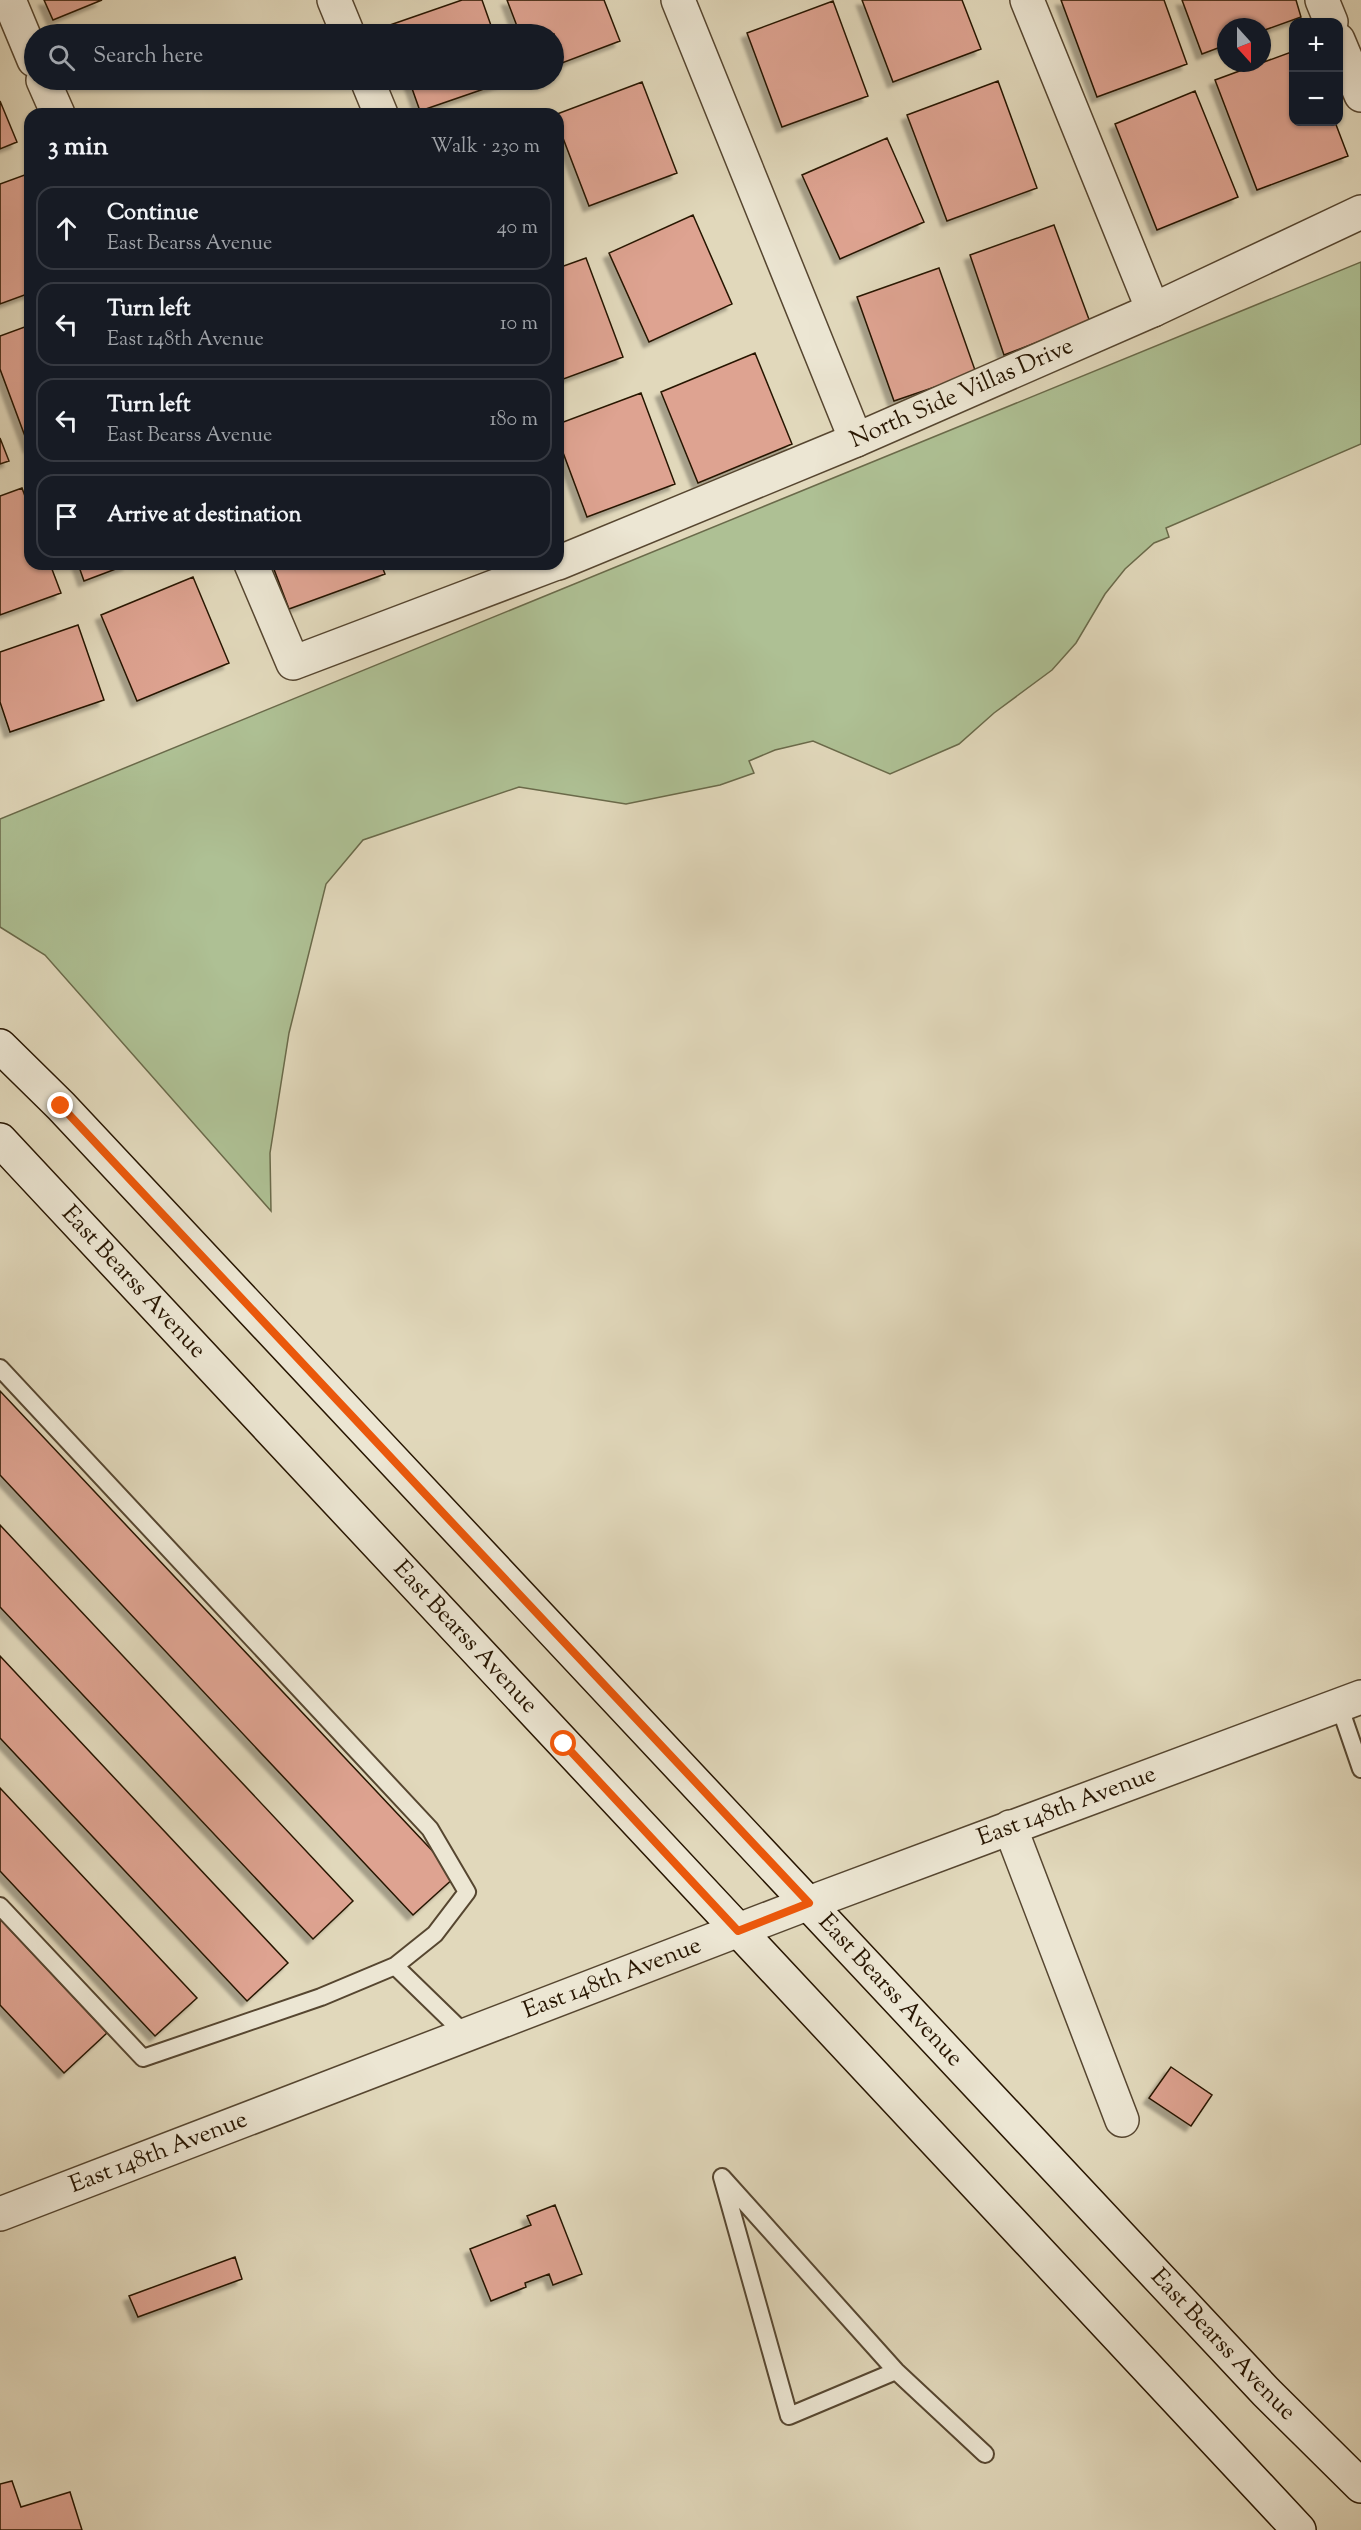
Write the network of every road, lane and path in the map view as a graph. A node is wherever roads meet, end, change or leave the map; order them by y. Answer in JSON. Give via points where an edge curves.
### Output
{"nodes":[{"id":1,"x":9,"y":0,"type":"edge"},
{"id":2,"x":334,"y":0,"type":"edge"},
{"id":3,"x":678,"y":0,"type":"edge"},
{"id":4,"x":1027,"y":0,"type":"edge"},
{"id":5,"x":1322,"y":0,"type":"edge"},
{"id":6,"x":1329,"y":18,"type":"edge"},
{"id":7,"x":344,"y":24,"type":"edge"},
{"id":8,"x":24,"y":36,"type":"edge"},
{"id":9,"x":1343,"y":52,"type":"edge"},
{"id":10,"x":47,"y":90,"type":"edge"},
{"id":11,"x":371,"y":90,"type":"edge"},
{"id":12,"x":1361,"y":95,"type":"edge"},
{"id":13,"x":55,"y":108,"type":"edge"},
{"id":14,"x":379,"y":108,"type":"edge"},
{"id":15,"x":1361,"y":212,"type":"edge"},
{"id":16,"x":1153,"y":310,"type":"junction"},
{"id":17,"x":856,"y":440,"type":"junction"},
{"id":18,"x":564,"y":555,"type":"edge"},
{"id":19,"x":254,"y":570,"type":"edge"},
{"id":20,"x":526,"y":570,"type":"edge"},
{"id":21,"x":0,"y":1046,"type":"edge"},
{"id":22,"x":0,"y":1140,"type":"edge"},
{"id":23,"x":0,"y":1368,"type":"edge"},
{"id":24,"x":1350,"y":1701,"type":"edge"},
{"id":25,"x":1361,"y":1769,"type":"edge"},
{"id":26,"x":1010,"y":1827,"type":"junction"},
{"id":27,"x":809,"y":1903,"type":"junction"},
{"id":28,"x":0,"y":1906,"type":"edge"},
{"id":29,"x":738,"y":1931,"type":"junction"},
{"id":30,"x":396,"y":1966,"type":"junction"},
{"id":31,"x":466,"y":2035,"type":"junction"},
{"id":32,"x":1122,"y":2120,"type":"dead end"},
{"id":33,"x":0,"y":2214,"type":"edge"},
{"id":34,"x":897,"y":2371,"type":"junction"},
{"id":35,"x":985,"y":2454,"type":"dead end"},
{"id":36,"x":1361,"y":2486,"type":"edge"},
{"id":37,"x":1299,"y":2530,"type":"edge"}],
"edges":[{"from":1,"to":8,"type":"street"},
{"from":2,"to":7,"type":"street"},
{"from":3,"to":17,"type":"street"},
{"from":4,"to":16,"type":"street"},
{"from":5,"to":6,"type":"street"},
{"from":9,"to":12,"type":"street"},
{"from":10,"to":13,"type":"street"},
{"from":11,"to":14,"type":"street"},
{"from":15,"to":16,"type":"street","name":"North Side Villas Drive"},
{"from":16,"to":17,"type":"street","name":"North Side Villas Drive"},
{"from":17,"to":18,"type":"street","name":"North Side Villas Drive"},
{"from":19,"to":20,"type":"street","name":"North Side Villas Drive","via":[[293,663]]},
{"from":21,"to":27,"type":"street","name":"East Bearss Avenue","via":[[61,1106]]},
{"from":22,"to":29,"type":"street","name":"East Bearss Avenue"},
{"from":23,"to":30,"type":"lane","via":[[430,1829],[467,1892],[435,1934]]},
{"from":24,"to":25,"type":"lane"},
{"from":24,"to":26,"type":"street","name":"East 148th Avenue"},
{"from":26,"to":27,"type":"street","name":"East 148th Avenue"},
{"from":26,"to":32,"type":"street"},
{"from":27,"to":29,"type":"street","name":"East 148th Avenue"},
{"from":27,"to":36,"type":"street","name":"East Bearss Avenue","via":[[1266,2392]]},
{"from":28,"to":30,"type":"lane","via":[[143,2058],[321,1997]]},
{"from":29,"to":31,"type":"street","name":"East 148th Avenue"},
{"from":29,"to":37,"type":"street","name":"East Bearss Avenue"},
{"from":30,"to":31,"type":"lane"},
{"from":31,"to":33,"type":"street","name":"East 148th Avenue"},
{"from":34,"to":34,"type":"lane","via":[[833,2300],[722,2177],[789,2416]]},
{"from":34,"to":35,"type":"lane"}]}
